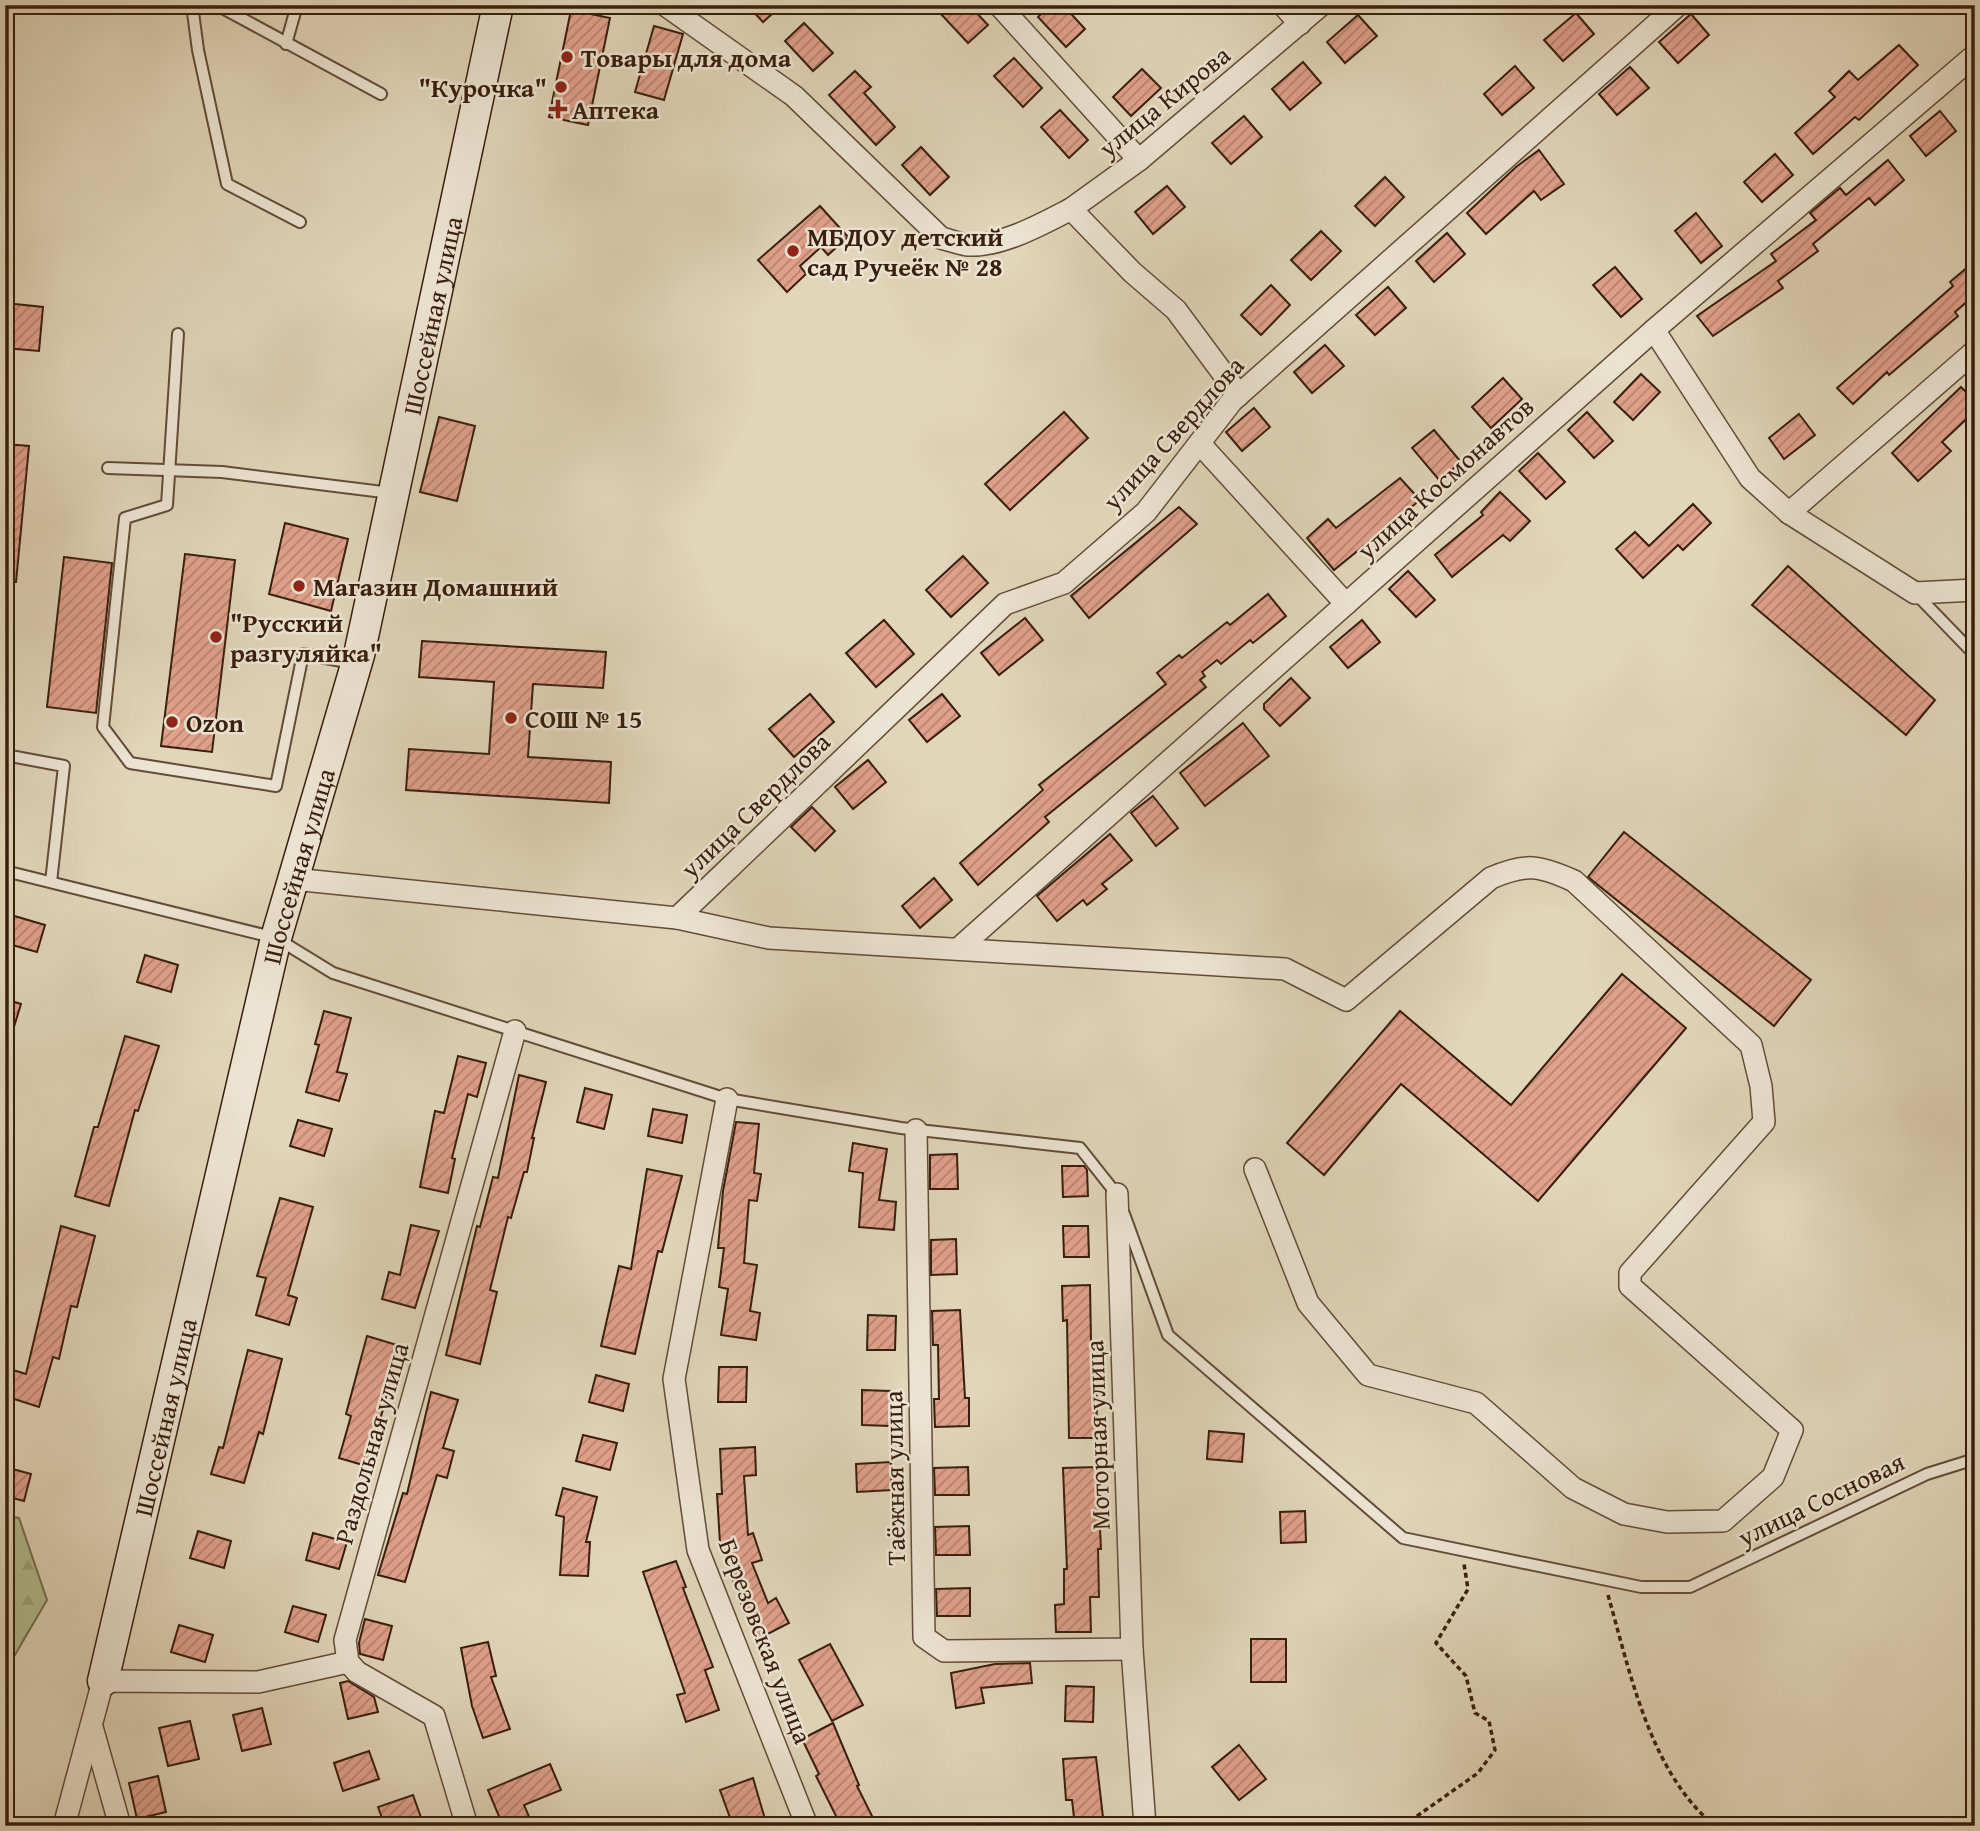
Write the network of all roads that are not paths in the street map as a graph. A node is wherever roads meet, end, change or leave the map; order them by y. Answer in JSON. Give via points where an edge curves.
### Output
{"nodes":[{"id":1,"x":192,"y":5,"type":"edge"},
{"id":2,"x":217,"y":5,"type":"edge"},
{"id":3,"x":297,"y":5,"type":"edge"},
{"id":4,"x":498,"y":5,"type":"edge"},
{"id":5,"x":665,"y":5,"type":"edge"},
{"id":6,"x":999,"y":5,"type":"edge"},
{"id":7,"x":1283,"y":5,"type":"edge"},
{"id":8,"x":1321,"y":5,"type":"edge"},
{"id":9,"x":1678,"y":5,"type":"edge"},
{"id":10,"x":1300,"y":24,"type":"junction"},
{"id":11,"x":286,"y":44,"type":"junction"},
{"id":12,"x":1975,"y":55,"type":"edge"},
{"id":13,"x":381,"y":94,"type":"dead end"},
{"id":14,"x":1139,"y":160,"type":"junction"},
{"id":15,"x":1071,"y":209,"type":"junction"},
{"id":16,"x":300,"y":222,"type":"dead end"},
{"id":17,"x":1654,"y":330,"type":"junction"},
{"id":18,"x":178,"y":334,"type":"dead end"},
{"id":19,"x":1975,"y":351,"type":"edge"},
{"id":20,"x":1239,"y":395,"type":"junction"},
{"id":21,"x":1201,"y":445,"type":"junction"},
{"id":22,"x":108,"y":468,"type":"dead end"},
{"id":23,"x":170,"y":468,"type":"junction"},
{"id":24,"x":393,"y":494,"type":"junction"},
{"id":25,"x":1789,"y":513,"type":"junction"},
{"id":26,"x":1975,"y":590,"type":"edge"},
{"id":27,"x":1915,"y":593,"type":"junction"},
{"id":28,"x":1346,"y":604,"type":"junction"},
{"id":29,"x":1975,"y":655,"type":"edge"},
{"id":30,"x":356,"y":664,"type":"junction"},
{"id":31,"x":5,"y":755,"type":"edge"},
{"id":32,"x":5,"y":871,"type":"edge"},
{"id":33,"x":293,"y":879,"type":"junction"},
{"id":34,"x":51,"y":882,"type":"junction"},
{"id":35,"x":677,"y":918,"type":"junction"},
{"id":36,"x":276,"y":938,"type":"junction"},
{"id":37,"x":958,"y":949,"type":"junction"},
{"id":38,"x":515,"y":1031,"type":"junction"},
{"id":39,"x":727,"y":1099,"type":"junction"},
{"id":40,"x":916,"y":1130,"type":"junction"},
{"id":41,"x":1255,"y":1168,"type":"dead end"},
{"id":42,"x":1117,"y":1194,"type":"junction"},
{"id":43,"x":1975,"y":1459,"type":"edge"},
{"id":44,"x":1132,"y":1649,"type":"junction"},
{"id":45,"x":348,"y":1662,"type":"junction"},
{"id":46,"x":103,"y":1681,"type":"junction"},
{"id":47,"x":91,"y":1725,"type":"junction"},
{"id":48,"x":64,"y":1826,"type":"edge"},
{"id":49,"x":120,"y":1826,"type":"edge"},
{"id":50,"x":467,"y":1826,"type":"edge"},
{"id":51,"x":807,"y":1826,"type":"edge"},
{"id":52,"x":1146,"y":1826,"type":"edge"}],
"edges":[{"from":1,"to":16,"type":"lane","via":[[227,184]]},
{"from":2,"to":11,"type":"lane"},
{"from":3,"to":11,"type":"lane"},
{"from":4,"to":24,"type":"street","name":"Шоссейная улица"},
{"from":5,"to":15,"type":"street","name":"улица Кирова","via":[[794,96],[941,238],[968,245],[995,241]]},
{"from":6,"to":14,"type":"street"},
{"from":7,"to":10,"type":"street"},
{"from":8,"to":10,"type":"street","name":"улица Кирова"},
{"from":9,"to":20,"type":"street","name":"улица Свердлова"},
{"from":10,"to":14,"type":"street","name":"улица Кирова"},
{"from":11,"to":13,"type":"lane"},
{"from":12,"to":17,"type":"street","name":"улица Космонавтов"},
{"from":14,"to":15,"type":"street","name":"улица Кирова"},
{"from":15,"to":20,"type":"street","via":[[1176,310]]},
{"from":17,"to":25,"type":"street","via":[[1750,478]]},
{"from":17,"to":28,"type":"street","name":"улица Космонавтов"},
{"from":18,"to":23,"type":"lane"},
{"from":19,"to":25,"type":"street"},
{"from":20,"to":21,"type":"street","name":"улица Свердлова"},
{"from":21,"to":28,"type":"street"},
{"from":21,"to":35,"type":"street","name":"улица Свердлова","via":[[1146,512],[1064,583],[1005,604]]},
{"from":22,"to":23,"type":"lane"},
{"from":23,"to":24,"type":"lane"},
{"from":23,"to":30,"type":"lane","via":[[167,506],[125,518],[103,727],[130,764],[276,786],[303,654]]},
{"from":24,"to":30,"type":"street","name":"Шоссейная улица"},
{"from":25,"to":27,"type":"street"},
{"from":26,"to":27,"type":"street"},
{"from":27,"to":29,"type":"lane"},
{"from":28,"to":37,"type":"street","name":"улица Космонавтов"},
{"from":30,"to":33,"type":"street","name":"Шоссейная улица"},
{"from":31,"to":34,"type":"lane","via":[[64,766]]},
{"from":32,"to":34,"type":"lane"},
{"from":33,"to":35,"type":"street"},
{"from":33,"to":36,"type":"street","name":"Шоссейная улица"},
{"from":34,"to":36,"type":"lane"},
{"from":35,"to":37,"type":"street","via":[[769,938]]},
{"from":36,"to":38,"type":"lane","via":[[333,973]]},
{"from":36,"to":46,"type":"street","name":"Шоссейная улица"},
{"from":37,"to":41,"type":"street","via":[[1285,969],[1346,1000],[1490,878],[1518,866],[1546,868],[1574,881],[1751,1045],[1764,1122],[1630,1273],[1630,1286],[1792,1430],[1773,1476],[1723,1521],[1667,1522],[1624,1514],[1573,1488],[1476,1403],[1368,1375],[1308,1303]]},
{"from":38,"to":39,"type":"lane"},
{"from":38,"to":45,"type":"street","name":"Раздольная улица","via":[[345,1640]]},
{"from":39,"to":40,"type":"lane"},
{"from":39,"to":51,"type":"street","name":"Березовская улица","via":[[674,1379],[698,1550]]},
{"from":40,"to":42,"type":"lane","via":[[1080,1148]]},
{"from":40,"to":44,"type":"street","name":"Таёжная улица","via":[[925,1637],[944,1651]]},
{"from":42,"to":43,"type":"lane","name":"улица Сосновая","via":[[1168,1335],[1403,1538],[1641,1587],[1690,1587],[1927,1474]]},
{"from":42,"to":44,"type":"street","name":"Моторная улица"},
{"from":44,"to":52,"type":"street","name":"Моторная улица"},
{"from":45,"to":46,"type":"street","via":[[258,1682]]},
{"from":45,"to":50,"type":"street","via":[[434,1716]]},
{"from":46,"to":47,"type":"street","name":"Шоссейная улица"},
{"from":47,"to":48,"type":"street","name":"Шоссейная улица"},
{"from":47,"to":49,"type":"street"}]}
